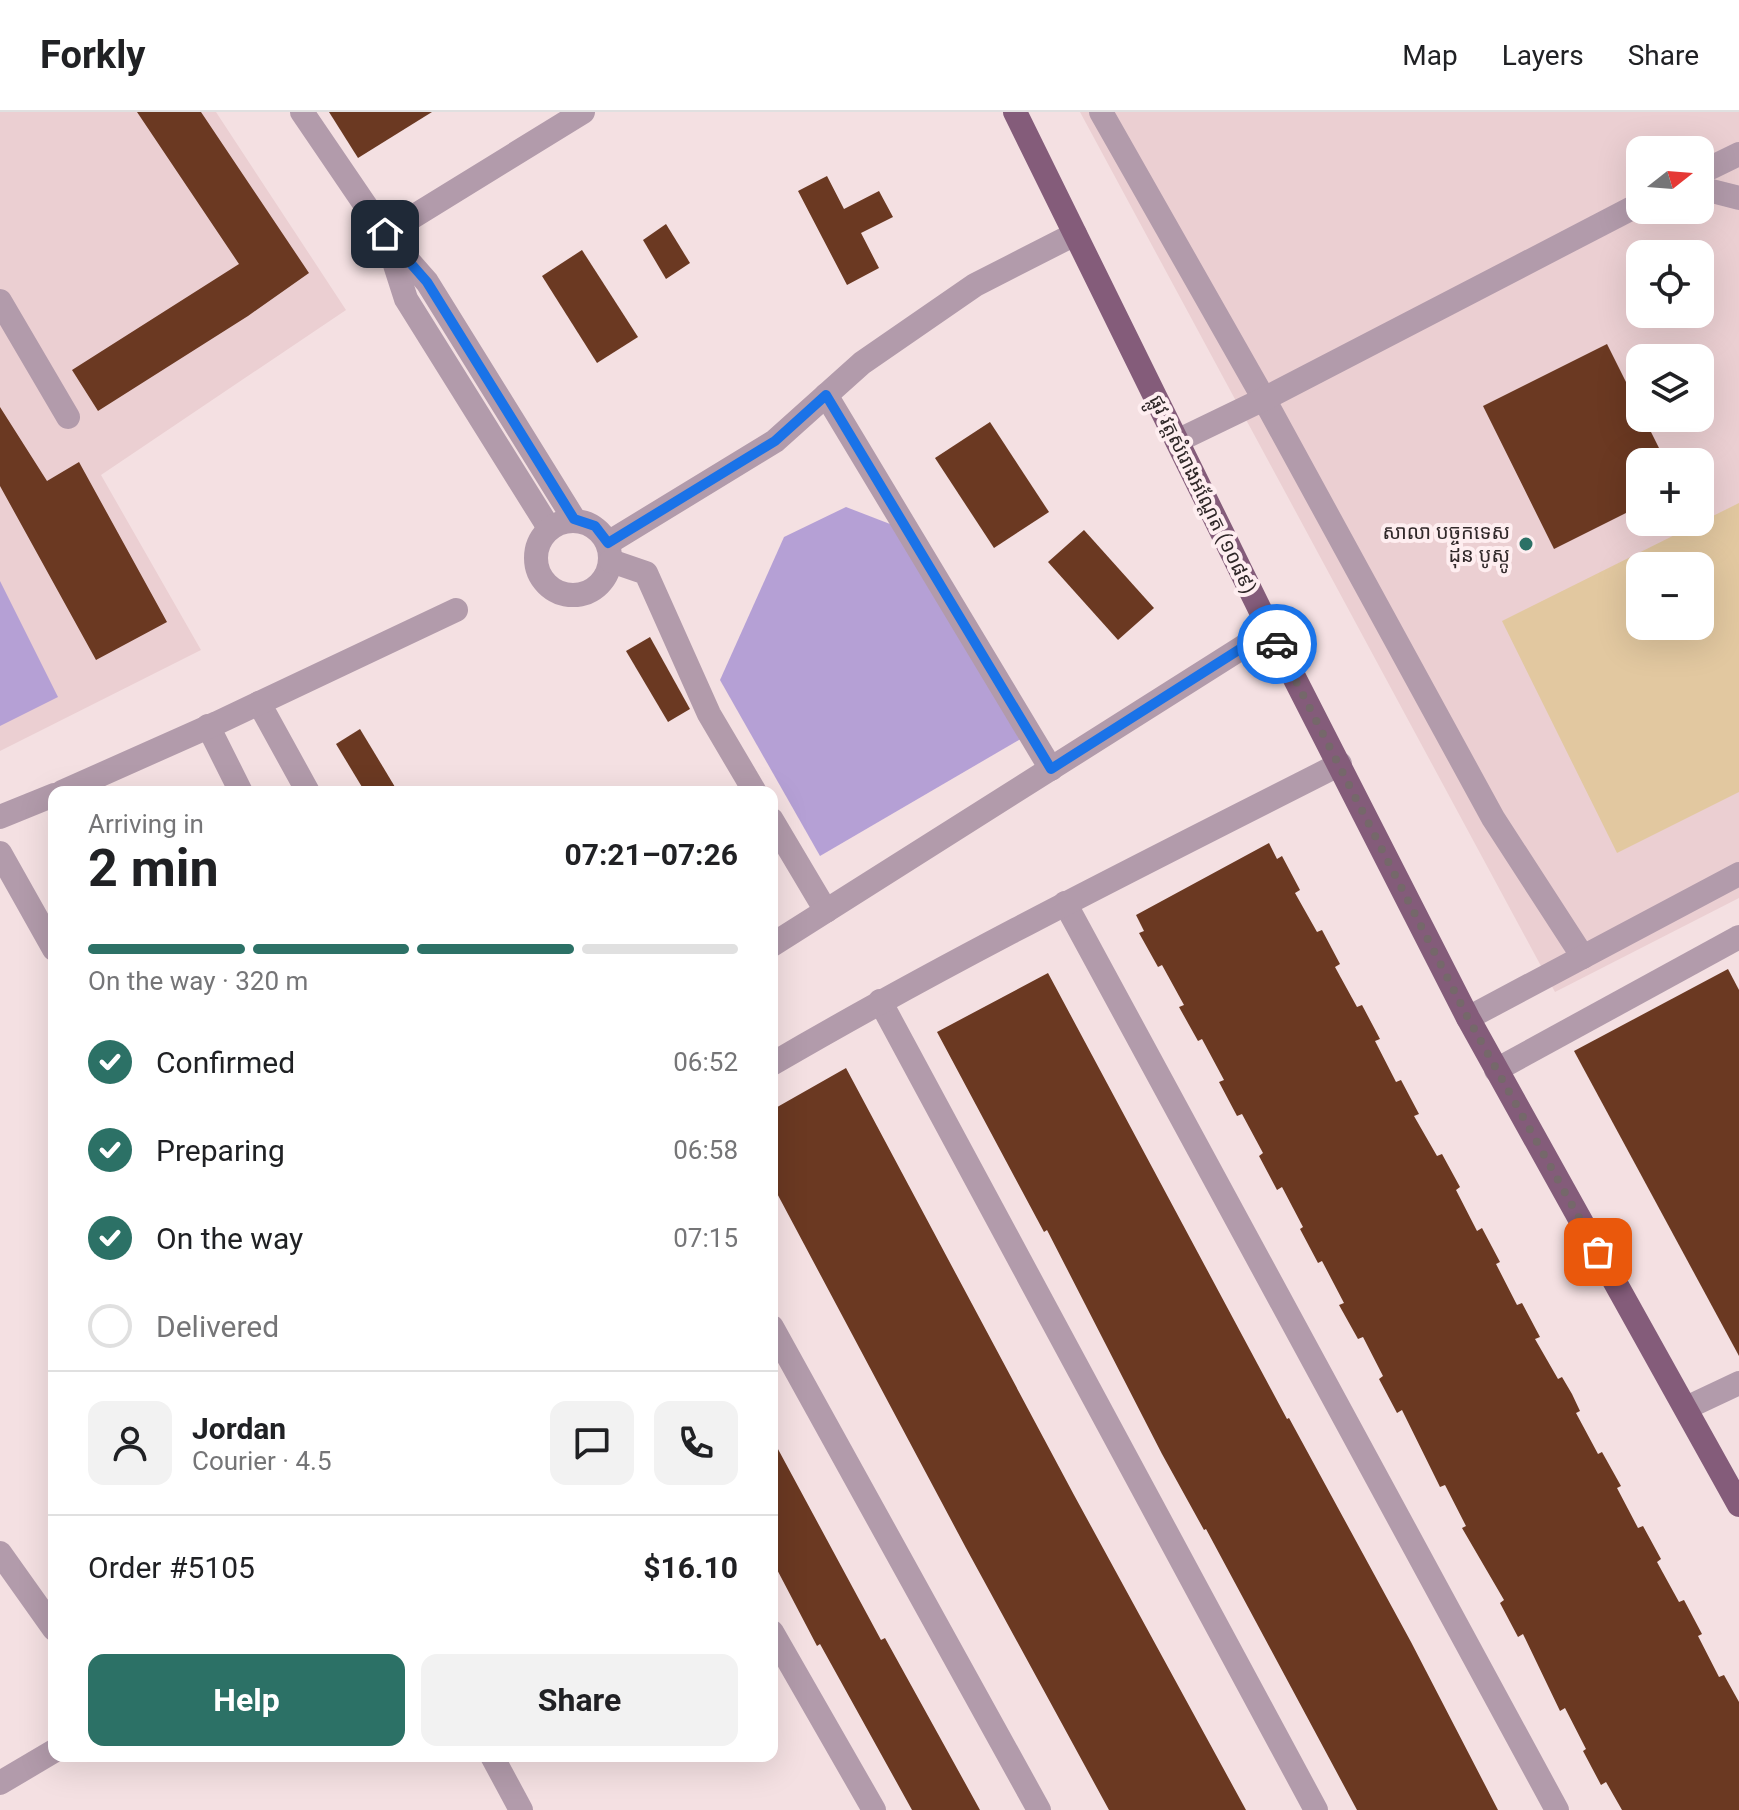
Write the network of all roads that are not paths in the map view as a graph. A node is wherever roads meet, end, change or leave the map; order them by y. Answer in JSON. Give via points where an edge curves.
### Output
{"nodes":[{"id":1,"x":302,"y":112,"type":"edge"},
{"id":2,"x":583,"y":112,"type":"edge"},
{"id":3,"x":1015,"y":112,"type":"edge"},
{"id":4,"x":1101,"y":112,"type":"edge"},
{"id":5,"x":1739,"y":154,"type":"edge"},
{"id":6,"x":1714,"y":166,"type":"edge"},
{"id":7,"x":1714,"y":192,"type":"edge"},
{"id":8,"x":1739,"y":198,"type":"edge"},
{"id":9,"x":1626,"y":211,"type":"edge"},
{"id":10,"x":385,"y":234,"type":"junction"},
{"id":11,"x":1075,"y":234,"type":"junction"},
{"id":12,"x":0,"y":301,"type":"edge"},
{"id":13,"x":826,"y":395,"type":"junction"},
{"id":14,"x":1264,"y":399,"type":"junction"},
{"id":15,"x":68,"y":417,"type":"dead end"},
{"id":16,"x":1177,"y":441,"type":"junction"},
{"id":17,"x":574,"y":519,"type":"junction"},
{"id":18,"x":549,"y":528,"type":"junction"},
{"id":19,"x":610,"y":552,"type":"junction"},
{"id":20,"x":456,"y":610,"type":"dead end"},
{"id":21,"x":1270,"y":630,"type":"junction"},
{"id":22,"x":259,"y":703,"type":"junction"},
{"id":23,"x":208,"y":726,"type":"junction"},
{"id":24,"x":1340,"y":764,"type":"junction"},
{"id":25,"x":1051,"y":769,"type":"junction"},
{"id":26,"x":79,"y":786,"type":"edge"},
{"id":27,"x":238,"y":786,"type":"edge"},
{"id":28,"x":305,"y":786,"type":"edge"},
{"id":29,"x":751,"y":786,"type":"edge"},
{"id":30,"x":48,"y":799,"type":"edge"},
{"id":31,"x":0,"y":817,"type":"edge"},
{"id":32,"x":778,"y":830,"type":"edge"},
{"id":33,"x":0,"y":853,"type":"edge"},
{"id":34,"x":1739,"y":874,"type":"edge"},
{"id":35,"x":1065,"y":903,"type":"junction"},
{"id":36,"x":826,"y":911,"type":"junction"},
{"id":37,"x":1739,"y":937,"type":"edge"},
{"id":38,"x":48,"y":938,"type":"edge"},
{"id":39,"x":778,"y":941,"type":"edge"},
{"id":40,"x":1583,"y":957,"type":"junction"},
{"id":41,"x":880,"y":1001,"type":"junction"},
{"id":42,"x":1468,"y":1018,"type":"junction"},
{"id":43,"x":778,"y":1060,"type":"edge"},
{"id":44,"x":1496,"y":1070,"type":"junction"},
{"id":45,"x":778,"y":1338,"type":"edge"},
{"id":46,"x":1739,"y":1383,"type":"edge"},
{"id":47,"x":1686,"y":1408,"type":"junction"},
{"id":48,"x":1739,"y":1505,"type":"edge"},
{"id":49,"x":0,"y":1553,"type":"edge"},
{"id":50,"x":48,"y":1621,"type":"edge"},
{"id":51,"x":778,"y":1642,"type":"edge"},
{"id":52,"x":48,"y":1755,"type":"edge"},
{"id":53,"x":495,"y":1762,"type":"edge"},
{"id":54,"x":0,"y":1783,"type":"edge"},
{"id":55,"x":521,"y":1810,"type":"edge"},
{"id":56,"x":874,"y":1810,"type":"edge"},
{"id":57,"x":1039,"y":1810,"type":"edge"},
{"id":58,"x":1316,"y":1810,"type":"edge"},
{"id":59,"x":1557,"y":1810,"type":"edge"}],
"edges":[{"from":1,"to":10,"type":"street"},
{"from":2,"to":10,"type":"street"},
{"from":3,"to":11,"type":"main road","name":"ផ្លូវ វត្តសំរោងអណ្ដែត (១០៨៩)"},
{"from":4,"to":14,"type":"street"},
{"from":5,"to":6,"type":"street"},
{"from":7,"to":8,"type":"street"},
{"from":9,"to":14,"type":"street"},
{"from":10,"to":17,"type":"street","via":[[427,282]]},
{"from":10,"to":18,"type":"street","via":[[406,299]]},
{"from":11,"to":13,"type":"street","via":[[975,285],[862,363]]},
{"from":11,"to":16,"type":"main road","name":"ផ្លូវ វត្តសំរោងអណ្ដែត (១០៨៩)"},
{"from":12,"to":15,"type":"street"},
{"from":13,"to":19,"type":"street","via":[[775,441]]},
{"from":13,"to":25,"type":"street"},
{"from":14,"to":16,"type":"street"},
{"from":14,"to":40,"type":"street","via":[[1493,818]]},
{"from":16,"to":21,"type":"main road","name":"ផ្លូវ វត្តសំរោងអណ្ដែត (១០៨៩)"},
{"from":17,"to":18,"type":"street"},
{"from":17,"to":19,"type":"street","via":[[595,526]]},
{"from":18,"to":19,"type":"street","via":[[535,548],[538,574],[556,592],[573,596],[592,591],[605,579]]},
{"from":19,"to":29,"type":"street","via":[[646,573],[709,714]]},
{"from":20,"to":22,"type":"street"},
{"from":21,"to":24,"type":"main road","name":"ផ្លូវ វត្តសំរោងអណ្ដែត (១០៨៩)"},
{"from":21,"to":25,"type":"street"},
{"from":22,"to":23,"type":"street"},
{"from":22,"to":28,"type":"street"},
{"from":23,"to":26,"type":"street"},
{"from":23,"to":27,"type":"street"},
{"from":24,"to":35,"type":"street"},
{"from":24,"to":42,"type":"main road","name":"ផ្លូវ វត្តសំរោងអណ្ដែត (១០៨៩)"},
{"from":25,"to":36,"type":"street"},
{"from":30,"to":31,"type":"street"},
{"from":32,"to":36,"type":"street"},
{"from":33,"to":38,"type":"street"},
{"from":34,"to":40,"type":"street"},
{"from":35,"to":41,"type":"street"},
{"from":35,"to":59,"type":"street"},
{"from":36,"to":39,"type":"street"},
{"from":37,"to":44,"type":"street"},
{"from":40,"to":42,"type":"street"},
{"from":41,"to":43,"type":"street"},
{"from":41,"to":58,"type":"street"},
{"from":42,"to":44,"type":"main road","name":"ផ្លូវ វត្តសំរោងអណ្ដែត (១០៨៩)"},
{"from":44,"to":47,"type":"main road","name":"ផ្លូវ វត្តសំរោងអណ្ដែត (១០៨៩)"},
{"from":45,"to":57,"type":"street"},
{"from":46,"to":47,"type":"street"},
{"from":47,"to":48,"type":"main road","name":"ផ្លូវ វត្តសំរោងអណ្ដែត (១០៨៩)"},
{"from":49,"to":50,"type":"street"},
{"from":51,"to":56,"type":"street"},
{"from":52,"to":54,"type":"street"},
{"from":53,"to":55,"type":"street"}]}
